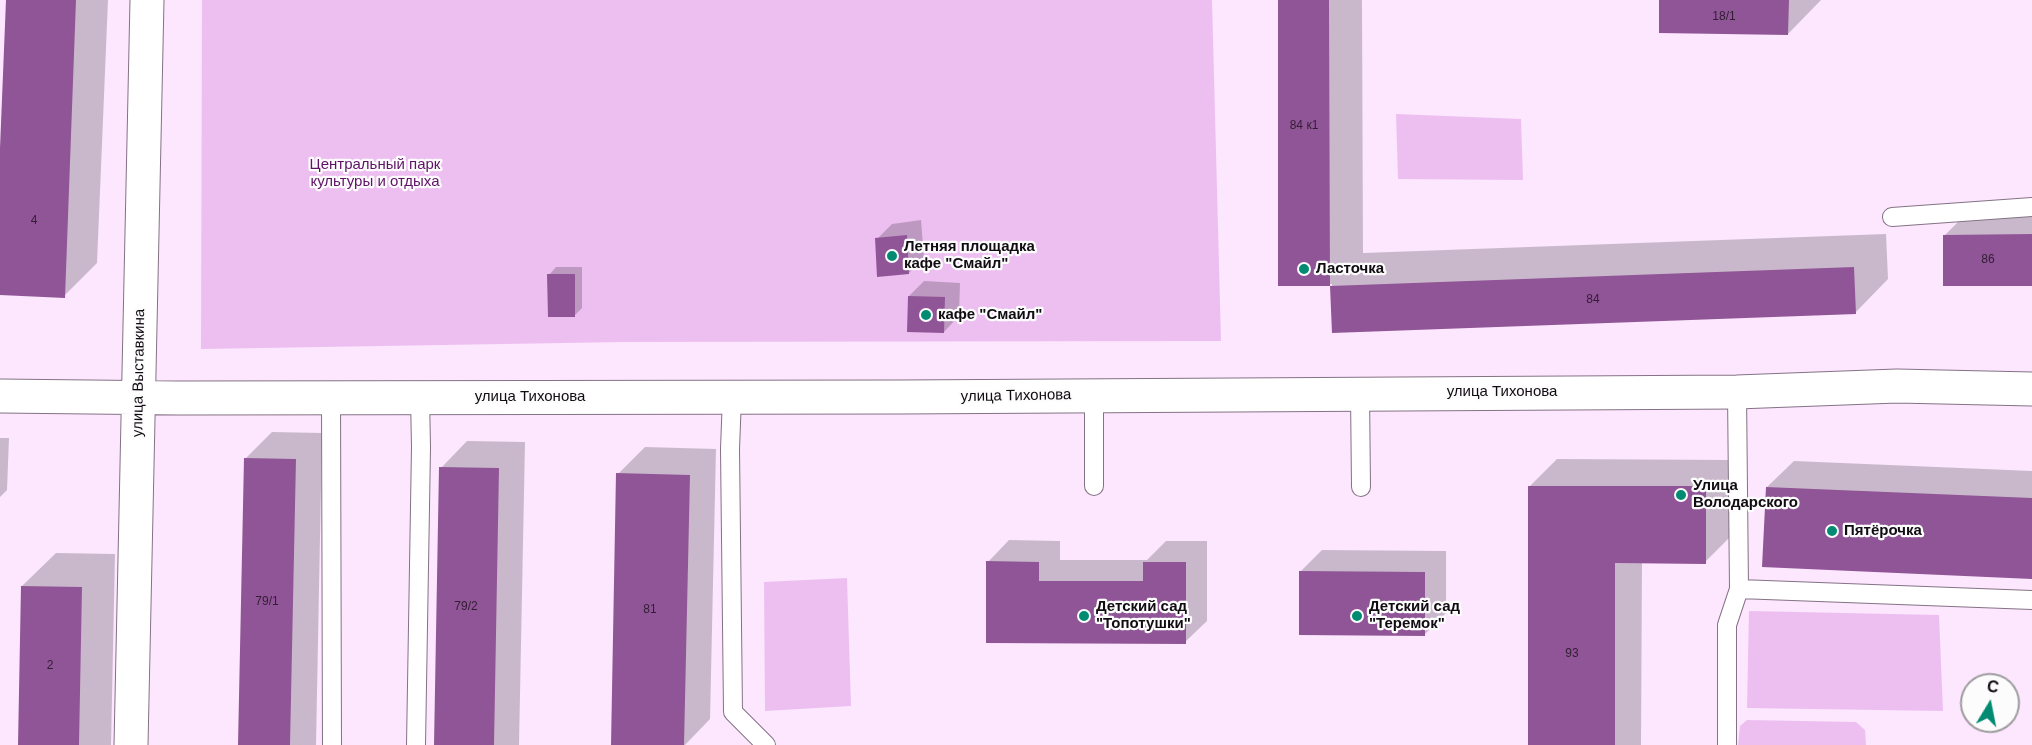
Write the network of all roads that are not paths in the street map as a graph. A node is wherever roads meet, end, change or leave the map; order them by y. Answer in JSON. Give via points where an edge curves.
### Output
{"nodes":[{"id":1,"x":147,"y":0,"type":"edge"},
{"id":2,"x":2032,"y":207,"type":"edge"},
{"id":3,"x":1892,"y":217,"type":"dead end"},
{"id":4,"x":2032,"y":389,"type":"edge"},
{"id":5,"x":1737,"y":392,"type":"junction"},
{"id":6,"x":1360,"y":393,"type":"junction"},
{"id":7,"x":1094,"y":395,"type":"junction"},
{"id":8,"x":0,"y":396,"type":"edge"},
{"id":9,"x":331,"y":397,"type":"junction"},
{"id":10,"x":420,"y":397,"type":"junction"},
{"id":11,"x":732,"y":397,"type":"junction"},
{"id":12,"x":139,"y":398,"type":"junction"},
{"id":13,"x":1094,"y":486,"type":"dead end"},
{"id":14,"x":1361,"y":487,"type":"dead end"},
{"id":15,"x":1739,"y":589,"type":"junction"},
{"id":16,"x":2032,"y":600,"type":"edge"},
{"id":17,"x":131,"y":745,"type":"edge"},
{"id":18,"x":332,"y":745,"type":"edge"},
{"id":19,"x":416,"y":745,"type":"edge"},
{"id":20,"x":766,"y":745,"type":"edge"},
{"id":21,"x":1728,"y":745,"type":"edge"}],
"edges":[{"from":1,"to":12,"type":"street","name":"улица Выставкина"},
{"from":2,"to":3,"type":"lane"},
{"from":4,"to":5,"type":"street","name":"улица Тихонова","via":[[1897,386]]},
{"from":5,"to":6,"type":"street","name":"улица Тихонова"},
{"from":5,"to":15,"type":"lane"},
{"from":6,"to":7,"type":"street","name":"улица Тихонова"},
{"from":6,"to":14,"type":"lane"},
{"from":7,"to":11,"type":"street","name":"улица Тихонова"},
{"from":7,"to":13,"type":"lane"},
{"from":8,"to":12,"type":"street","name":"улица Тихонова"},
{"from":9,"to":10,"type":"street","name":"улица Тихонова"},
{"from":9,"to":12,"type":"street","name":"улица Тихонова"},
{"from":9,"to":18,"type":"lane"},
{"from":10,"to":11,"type":"street","name":"улица Тихонова"},
{"from":10,"to":19,"type":"lane"},
{"from":11,"to":20,"type":"lane","via":[[733,712]]},
{"from":12,"to":17,"type":"street","name":"улица Выставкина"},
{"from":15,"to":16,"type":"lane"},
{"from":15,"to":21,"type":"lane","via":[[1727,625]]}]}
